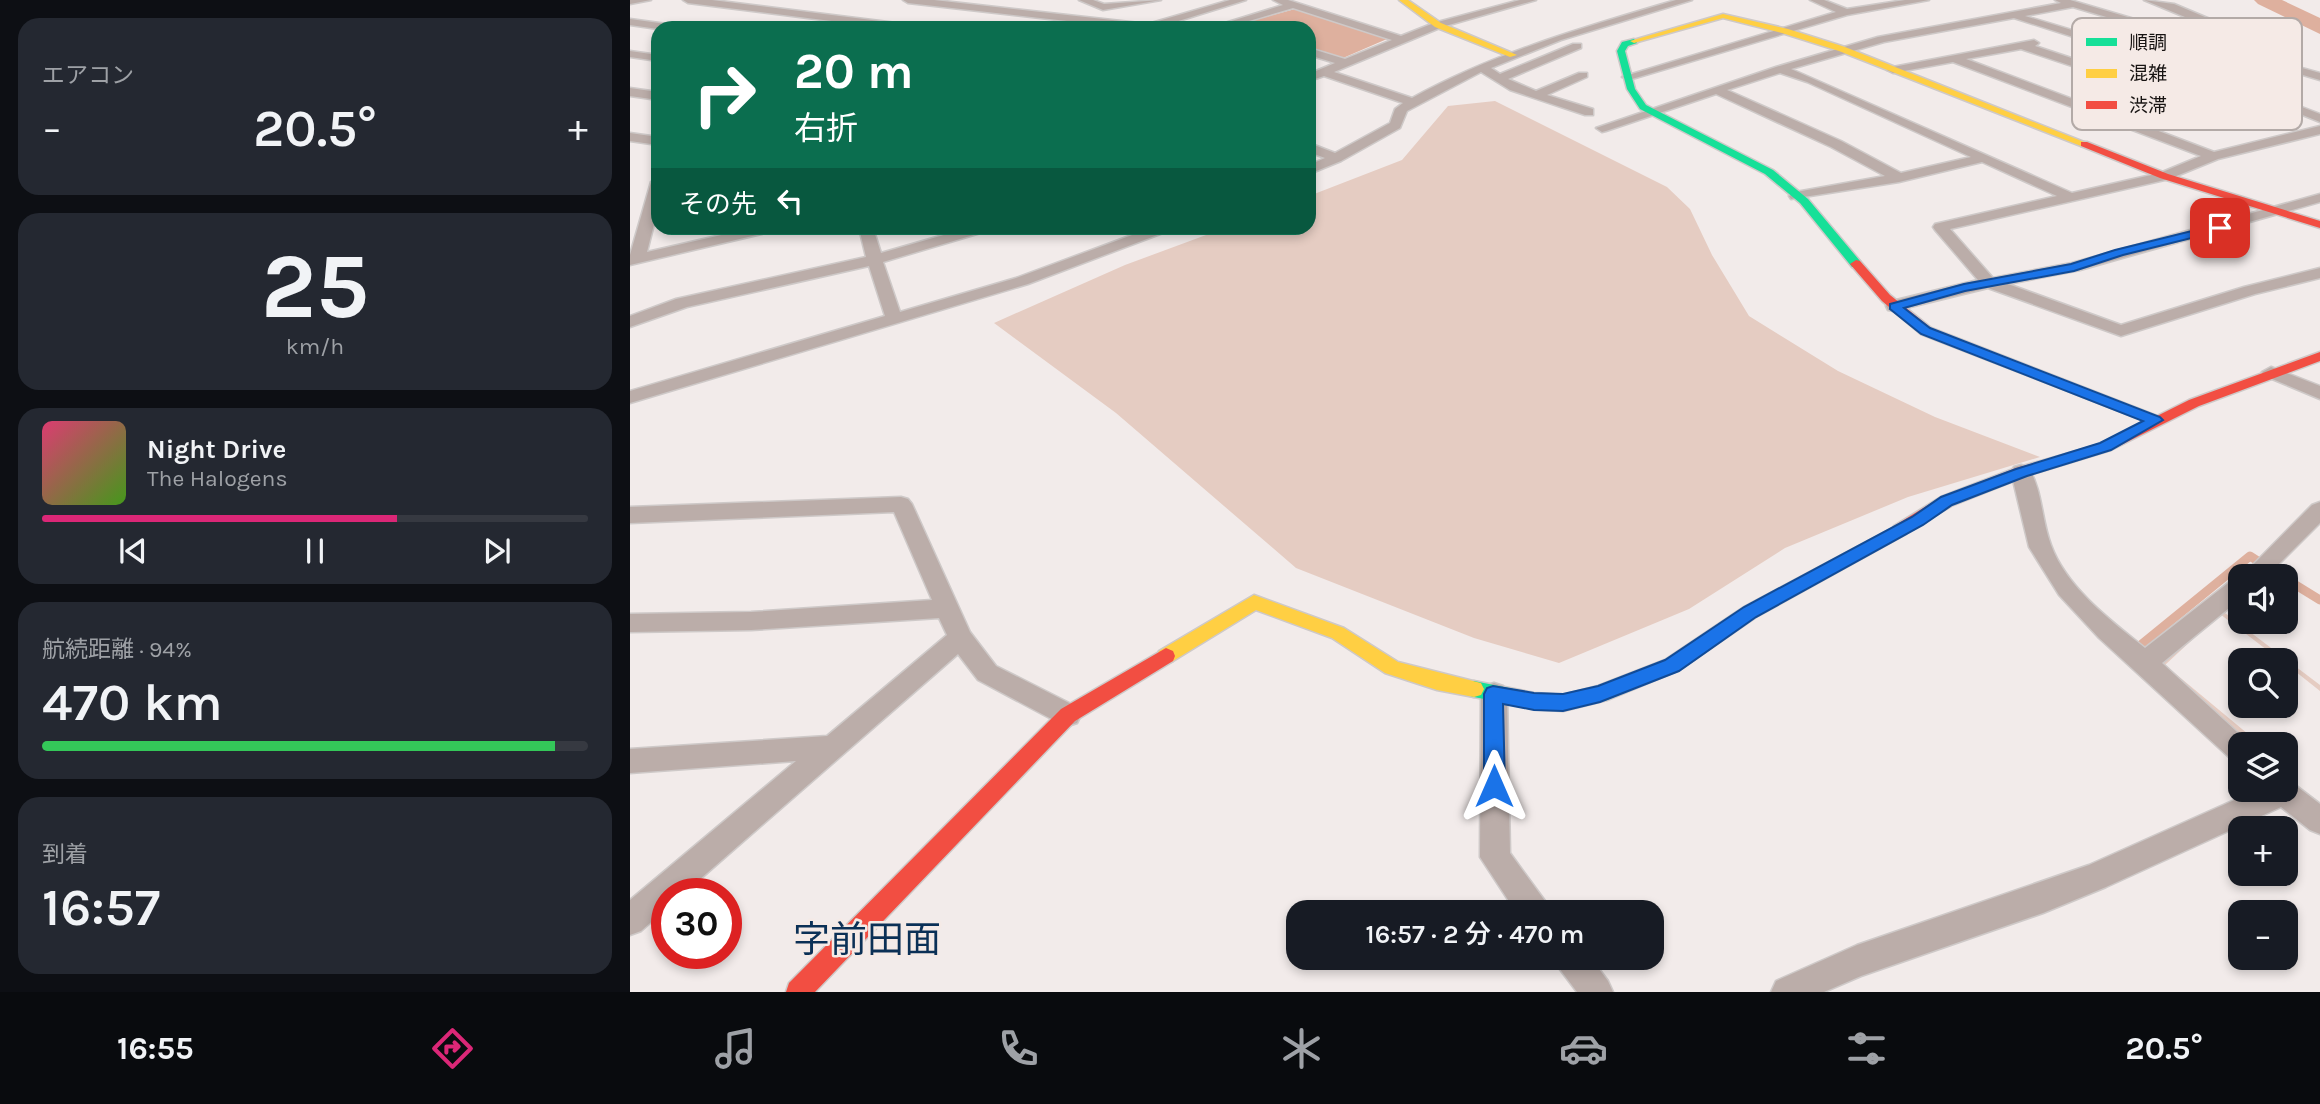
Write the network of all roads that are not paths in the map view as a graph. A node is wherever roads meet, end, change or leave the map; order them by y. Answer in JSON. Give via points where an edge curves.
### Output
{"nodes":[{"id":1,"x":646,"y":0,"type":"edge"},
{"id":2,"x":688,"y":0,"type":"edge"},
{"id":3,"x":908,"y":0,"type":"edge"},
{"id":4,"x":1084,"y":0,"type":"edge"},
{"id":5,"x":1156,"y":0,"type":"edge"},
{"id":6,"x":1206,"y":0,"type":"edge"},
{"id":7,"x":1241,"y":0,"type":"edge"},
{"id":8,"x":1278,"y":0,"type":"edge"},
{"id":9,"x":1531,"y":0,"type":"edge"},
{"id":10,"x":1658,"y":0,"type":"edge"},
{"id":11,"x":1687,"y":0,"type":"edge"},
{"id":12,"x":1815,"y":0,"type":"edge"},
{"id":13,"x":1924,"y":0,"type":"edge"},
{"id":14,"x":2059,"y":0,"type":"edge"},
{"id":15,"x":2149,"y":0,"type":"edge"},
{"id":16,"x":630,"y":1,"type":"edge"},
{"id":17,"x":1408,"y":1,"type":"edge"},
{"id":18,"x":941,"y":2,"type":"edge"},
{"id":19,"x":2073,"y":4,"type":"junction"},
{"id":20,"x":1293,"y":5,"type":"junction"},
{"id":21,"x":1674,"y":5,"type":"junction"},
{"id":22,"x":1220,"y":6,"type":"junction"},
{"id":23,"x":1846,"y":12,"type":"junction"},
{"id":24,"x":2014,"y":15,"type":"junction"},
{"id":25,"x":2120,"y":18,"type":"edge"},
{"id":26,"x":2199,"y":18,"type":"edge"},
{"id":27,"x":1080,"y":20,"type":"junction"},
{"id":28,"x":846,"y":21,"type":"edge"},
{"id":29,"x":896,"y":21,"type":"edge"},
{"id":30,"x":1076,"y":21,"type":"edge"},
{"id":31,"x":1089,"y":21,"type":"edge"},
{"id":32,"x":1167,"y":21,"type":"edge"},
{"id":33,"x":1238,"y":21,"type":"edge"},
{"id":34,"x":630,"y":22,"type":"edge"},
{"id":35,"x":651,"y":25,"type":"edge"},
{"id":36,"x":1438,"y":25,"type":"junction"},
{"id":37,"x":1785,"y":31,"type":"junction"},
{"id":38,"x":2072,"y":33,"type":"edge"},
{"id":39,"x":2072,"y":36,"type":"edge"},
{"id":40,"x":1402,"y":40,"type":"junction"},
{"id":41,"x":2021,"y":45,"type":"junction"},
{"id":42,"x":1577,"y":46,"type":"dead end"},
{"id":43,"x":1842,"y":50,"type":"junction"},
{"id":44,"x":1316,"y":53,"type":"edge"},
{"id":45,"x":630,"y":54,"type":"edge"},
{"id":46,"x":1513,"y":55,"type":"junction"},
{"id":47,"x":651,"y":57,"type":"edge"},
{"id":48,"x":1953,"y":58,"type":"junction"},
{"id":49,"x":2072,"y":62,"type":"edge"},
{"id":50,"x":1345,"y":63,"type":"junction"},
{"id":51,"x":1481,"y":67,"type":"junction"},
{"id":52,"x":1780,"y":69,"type":"junction"},
{"id":53,"x":1893,"y":70,"type":"junction"},
{"id":54,"x":1323,"y":72,"type":"junction"},
{"id":55,"x":2302,"y":73,"type":"edge"},
{"id":56,"x":1316,"y":75,"type":"edge"},
{"id":57,"x":1583,"y":75,"type":"dead end"},
{"id":58,"x":1628,"y":77,"type":"junction"},
{"id":59,"x":1500,"y":78,"type":"junction"},
{"id":60,"x":2320,"y":78,"type":"edge"},
{"id":61,"x":1717,"y":90,"type":"junction"},
{"id":62,"x":630,"y":92,"type":"edge"},
{"id":63,"x":651,"y":95,"type":"edge"},
{"id":64,"x":1538,"y":95,"type":"junction"},
{"id":65,"x":1413,"y":102,"type":"junction"},
{"id":66,"x":2072,"y":103,"type":"edge"},
{"id":67,"x":2302,"y":110,"type":"edge"},
{"id":68,"x":1589,"y":112,"type":"dead end"},
{"id":69,"x":1650,"y":112,"type":"junction"},
{"id":70,"x":2320,"y":118,"type":"edge"},
{"id":71,"x":1602,"y":128,"type":"dead end"},
{"id":72,"x":651,"y":130,"type":"edge"},
{"id":73,"x":2144,"y":130,"type":"edge"},
{"id":74,"x":2320,"y":130,"type":"edge"},
{"id":75,"x":633,"y":137,"type":"edge"},
{"id":76,"x":651,"y":140,"type":"edge"},
{"id":77,"x":1316,"y":150,"type":"edge"},
{"id":78,"x":2213,"y":156,"type":"junction"},
{"id":79,"x":1336,"y":158,"type":"junction"},
{"id":80,"x":1984,"y":158,"type":"junction"},
{"id":81,"x":1316,"y":167,"type":"edge"},
{"id":82,"x":2164,"y":176,"type":"junction"},
{"id":83,"x":1899,"y":178,"type":"junction"},
{"id":84,"x":1796,"y":196,"type":"junction"},
{"id":85,"x":2070,"y":197,"type":"junction"},
{"id":86,"x":2320,"y":198,"type":"edge"},
{"id":87,"x":651,"y":206,"type":"edge"},
{"id":88,"x":650,"y":210,"type":"junction"},
{"id":89,"x":2276,"y":212,"type":"junction"},
{"id":90,"x":630,"y":215,"type":"edge"},
{"id":91,"x":2320,"y":225,"type":"edge"},
{"id":92,"x":739,"y":235,"type":"edge"},
{"id":93,"x":868,"y":235,"type":"edge"},
{"id":94,"x":959,"y":235,"type":"edge"},
{"id":95,"x":1144,"y":235,"type":"edge"},
{"id":96,"x":634,"y":259,"type":"edge"},
{"id":97,"x":875,"y":260,"type":"junction"},
{"id":98,"x":2320,"y":273,"type":"edge"},
{"id":99,"x":1989,"y":283,"type":"junction"},
{"id":100,"x":1895,"y":306,"type":"junction"},
{"id":101,"x":895,"y":319,"type":"junction"},
{"id":102,"x":630,"y":322,"type":"edge"},
{"id":103,"x":2320,"y":356,"type":"edge"},
{"id":104,"x":2271,"y":372,"type":"junction"},
{"id":105,"x":2320,"y":393,"type":"edge"},
{"id":106,"x":630,"y":397,"type":"edge"},
{"id":107,"x":2155,"y":420,"type":"junction"},
{"id":108,"x":2021,"y":472,"type":"junction"},
{"id":109,"x":2320,"y":510,"type":"edge"},
{"id":110,"x":630,"y":515,"type":"edge"},
{"id":111,"x":2265,"y":564,"type":"edge"},
{"id":112,"x":2228,"y":596,"type":"edge"},
{"id":113,"x":947,"y":608,"type":"junction"},
{"id":114,"x":630,"y":623,"type":"edge"},
{"id":115,"x":960,"y":638,"type":"junction"},
{"id":116,"x":2144,"y":663,"type":"junction"},
{"id":117,"x":1493,"y":694,"type":"junction"},
{"id":118,"x":1068,"y":715,"type":"junction"},
{"id":119,"x":2228,"y":740,"type":"edge"},
{"id":120,"x":831,"y":747,"type":"junction"},
{"id":121,"x":630,"y":761,"type":"edge"},
{"id":122,"x":2258,"y":802,"type":"edge"},
{"id":123,"x":2296,"y":802,"type":"edge"},
{"id":124,"x":2320,"y":821,"type":"edge"},
{"id":125,"x":1525,"y":900,"type":"edge"},
{"id":126,"x":630,"y":920,"type":"edge"},
{"id":127,"x":1580,"y":970,"type":"edge"},
{"id":128,"x":798,"y":992,"type":"edge"},
{"id":129,"x":1597,"y":992,"type":"edge"},
{"id":130,"x":1787,"y":992,"type":"edge"}],
"edges":[{"from":1,"to":16,"type":"street"},
{"from":2,"to":28,"type":"street"},
{"from":3,"to":18,"type":"street"},
{"from":4,"to":5,"type":"street","via":[[1103,7]]},
{"from":6,"to":22,"type":"street"},
{"from":7,"to":22,"type":"street"},
{"from":8,"to":20,"type":"street"},
{"from":9,"to":36,"type":"street"},
{"from":10,"to":21,"type":"street"},
{"from":11,"to":21,"type":"street"},
{"from":12,"to":23,"type":"street"},
{"from":13,"to":23,"type":"street"},
{"from":14,"to":19,"type":"street"},
{"from":15,"to":26,"type":"street"},
{"from":17,"to":36,"type":"street"},
{"from":18,"to":27,"type":"street"},
{"from":18,"to":29,"type":"street"},
{"from":19,"to":24,"type":"street"},
{"from":19,"to":25,"type":"street"},
{"from":20,"to":33,"type":"street"},
{"from":20,"to":40,"type":"street"},
{"from":21,"to":46,"type":"street"},
{"from":22,"to":32,"type":"street"},
{"from":23,"to":37,"type":"street"},
{"from":24,"to":38,"type":"street"},
{"from":24,"to":43,"type":"street"},
{"from":27,"to":30,"type":"street"},
{"from":27,"to":31,"type":"street"},
{"from":34,"to":35,"type":"street"},
{"from":36,"to":40,"type":"street"},
{"from":36,"to":46,"type":"street"},
{"from":37,"to":43,"type":"street"},
{"from":37,"to":58,"type":"street"},
{"from":37,"to":58,"type":"street","via":[[1723,16],[1625,44],[1621,51]]},
{"from":39,"to":41,"type":"street"},
{"from":40,"to":50,"type":"street"},
{"from":41,"to":48,"type":"street"},
{"from":41,"to":49,"type":"street"},
{"from":42,"to":59,"type":"street"},
{"from":43,"to":52,"type":"street"},
{"from":43,"to":53,"type":"street"},
{"from":44,"to":50,"type":"street"},
{"from":45,"to":47,"type":"street"},
{"from":46,"to":51,"type":"street"},
{"from":48,"to":53,"type":"street"},
{"from":48,"to":66,"type":"street"},
{"from":50,"to":54,"type":"street"},
{"from":51,"to":59,"type":"street"},
{"from":51,"to":65,"type":"street"},
{"from":52,"to":61,"type":"street"},
{"from":52,"to":80,"type":"street"},
{"from":53,"to":82,"type":"street"},
{"from":54,"to":56,"type":"street"},
{"from":54,"to":65,"type":"street"},
{"from":55,"to":60,"type":"street"},
{"from":57,"to":64,"type":"street"},
{"from":58,"to":69,"type":"street","via":[[1636,99]]},
{"from":59,"to":64,"type":"street"},
{"from":61,"to":69,"type":"street"},
{"from":61,"to":83,"type":"street"},
{"from":62,"to":63,"type":"street"},
{"from":64,"to":68,"type":"street"},
{"from":65,"to":79,"type":"street","via":[[1401,109],[1396,125]]},
{"from":67,"to":70,"type":"street"},
{"from":69,"to":71,"type":"street"},
{"from":69,"to":84,"type":"street","via":[[1759,167]]},
{"from":72,"to":75,"type":"street"},
{"from":73,"to":78,"type":"street"},
{"from":74,"to":78,"type":"street"},
{"from":75,"to":76,"type":"street"},
{"from":77,"to":79,"type":"street"},
{"from":78,"to":82,"type":"street"},
{"from":79,"to":81,"type":"street"},
{"from":80,"to":83,"type":"street"},
{"from":80,"to":85,"type":"street"},
{"from":82,"to":85,"type":"street"},
{"from":82,"to":89,"type":"street"},
{"from":83,"to":84,"type":"street"},
{"from":84,"to":100,"type":"street","via":[[1815,211],[1876,289]]},
{"from":85,"to":99,"type":"street","via":[[1940,227]]},
{"from":86,"to":89,"type":"street"},
{"from":87,"to":88,"type":"street"},
{"from":88,"to":90,"type":"street"},
{"from":88,"to":96,"type":"street"},
{"from":89,"to":91,"type":"street"},
{"from":89,"to":99,"type":"street","via":[[2074,267]]},
{"from":92,"to":96,"type":"street"},
{"from":93,"to":97,"type":"street"},
{"from":94,"to":97,"type":"street"},
{"from":95,"to":101,"type":"street","via":[[1022,281]]},
{"from":97,"to":101,"type":"street"},
{"from":97,"to":102,"type":"street","via":[[682,303]]},
{"from":98,"to":99,"type":"street","via":[[2121,331]]},
{"from":99,"to":100,"type":"street"},
{"from":100,"to":107,"type":"street","via":[[1926,331]]},
{"from":101,"to":106,"type":"street"},
{"from":103,"to":104,"type":"street"},
{"from":104,"to":105,"type":"street"},
{"from":104,"to":107,"type":"street"},
{"from":107,"to":108,"type":"street","via":[[2106,447]]},
{"from":108,"to":116,"type":"street","via":[[2030,490],[2042,551],[2063,586],[2098,625]]},
{"from":108,"to":117,"type":"street","via":[[1947,501],[1750,612],[1672,665],[1600,694],[1563,703]]},
{"from":109,"to":111,"type":"street"},
{"from":110,"to":113,"type":"street","via":[[901,504]]},
{"from":112,"to":116,"type":"street"},
{"from":113,"to":114,"type":"street","via":[[751,621]]},
{"from":113,"to":115,"type":"street"},
{"from":115,"to":118,"type":"street","via":[[987,673]]},
{"from":115,"to":120,"type":"street"},
{"from":116,"to":119,"type":"street"},
{"from":117,"to":118,"type":"street","via":[[1392,668],[1338,633],[1254,602]]},
{"from":117,"to":125,"type":"street","via":[[1495,857]]},
{"from":118,"to":128,"type":"street"},
{"from":120,"to":121,"type":"street"},
{"from":120,"to":126,"type":"street"},
{"from":122,"to":130,"type":"street","via":[[2096,877],[1857,961]]},
{"from":123,"to":124,"type":"street"},
{"from":127,"to":129,"type":"street"}]}
